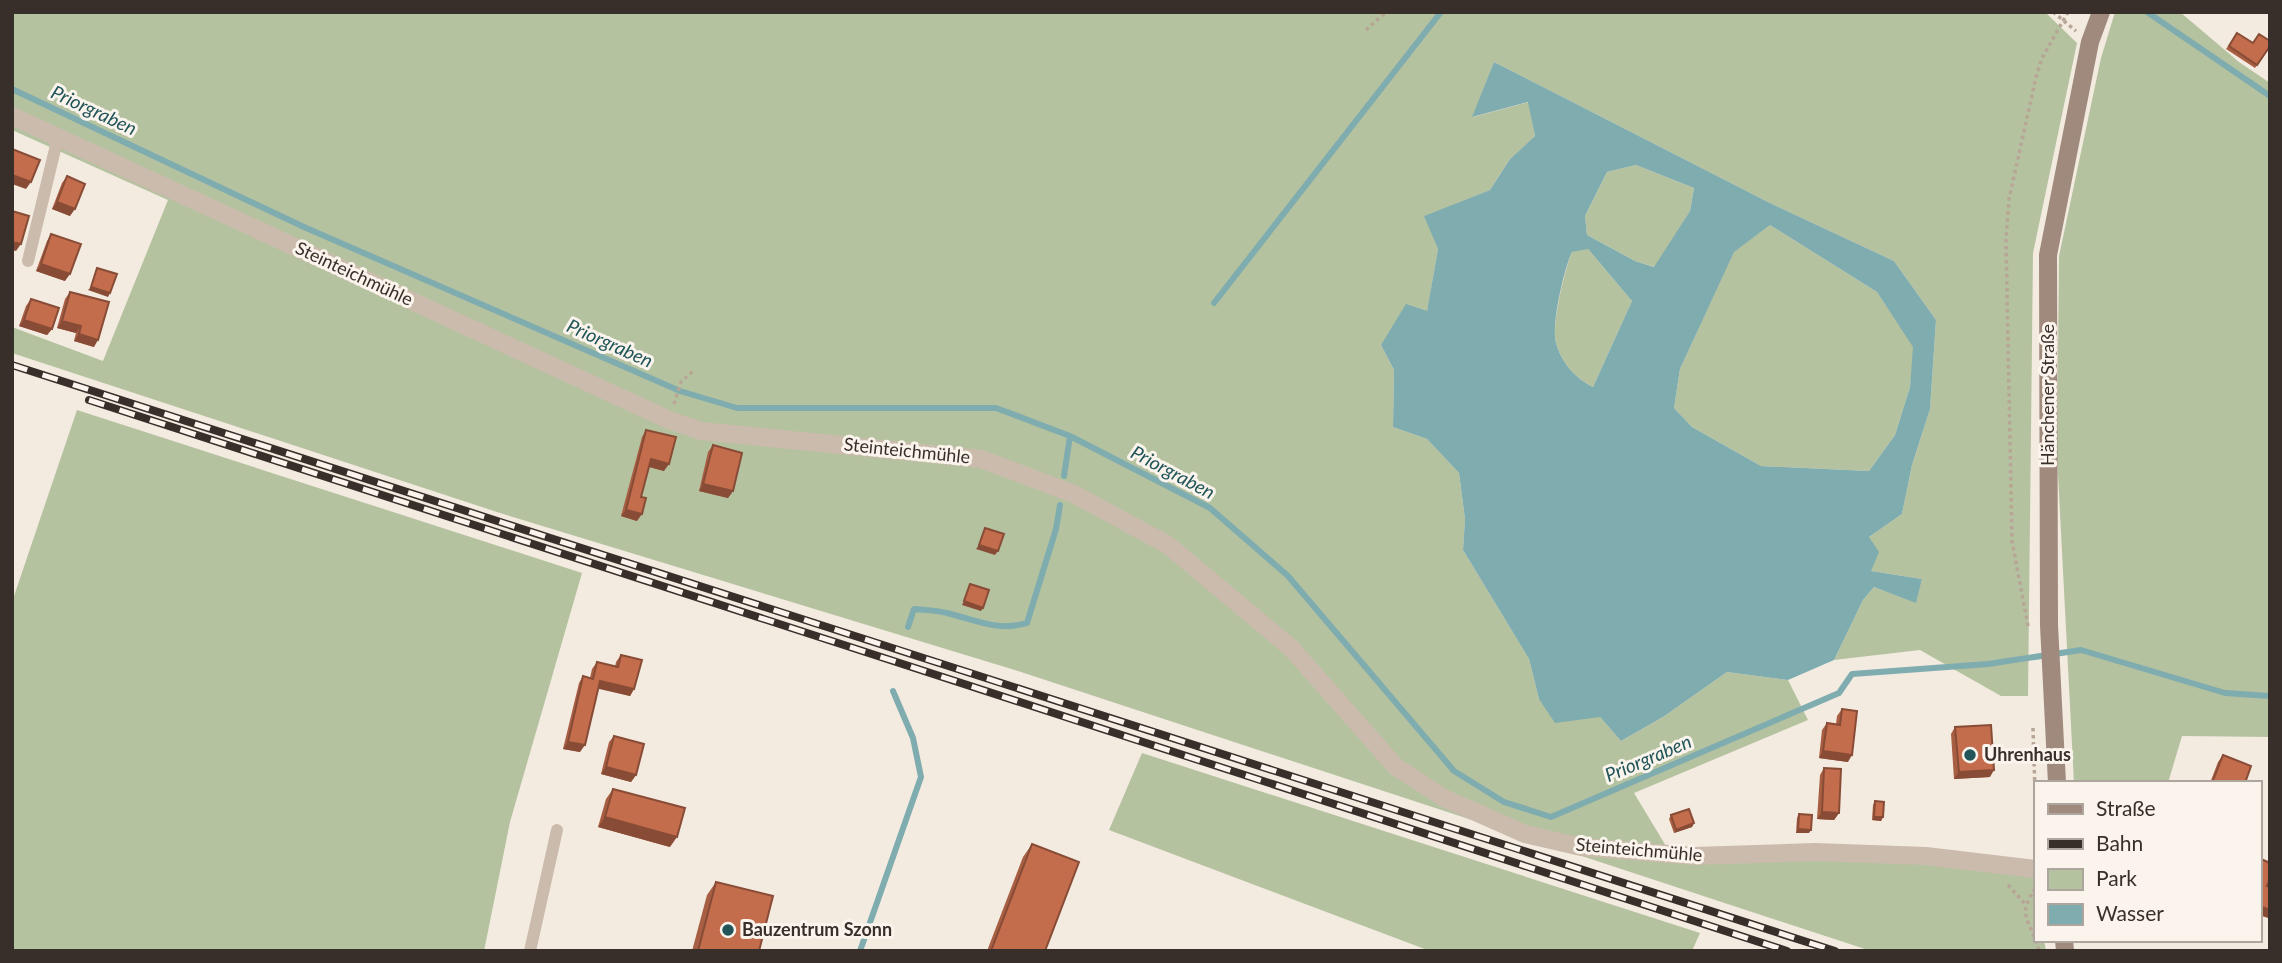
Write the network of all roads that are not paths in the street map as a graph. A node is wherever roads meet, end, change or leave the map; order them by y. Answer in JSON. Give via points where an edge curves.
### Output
{"nodes":[{"id":1,"x":2101,"y":12,"type":"edge"},
{"id":2,"x":12,"y":116,"type":"edge"},
{"id":3,"x":58,"y":137,"type":"junction"},
{"id":4,"x":28,"y":261,"type":"dead end"},
{"id":5,"x":2057,"y":781,"type":"edge"},
{"id":6,"x":557,"y":830,"type":"dead end"},
{"id":7,"x":2034,"y":869,"type":"edge"},
{"id":8,"x":530,"y":951,"type":"edge"}],
"edges":[{"from":1,"to":5,"type":"main road","name":"Hänchener Straße","via":[[2090,41],[2048,256],[2049,625]]},
{"from":2,"to":3,"type":"street","name":"Steinteichmühle"},
{"from":3,"to":4,"type":"lane"},
{"from":3,"to":7,"type":"street","name":"Steinteichmühle","via":[[701,431],[981,459],[1074,494],[1168,544],[1291,648],[1396,767],[1444,798],[1525,834],[1581,847],[1694,856],[1899,855]]},
{"from":6,"to":8,"type":"lane"}]}
